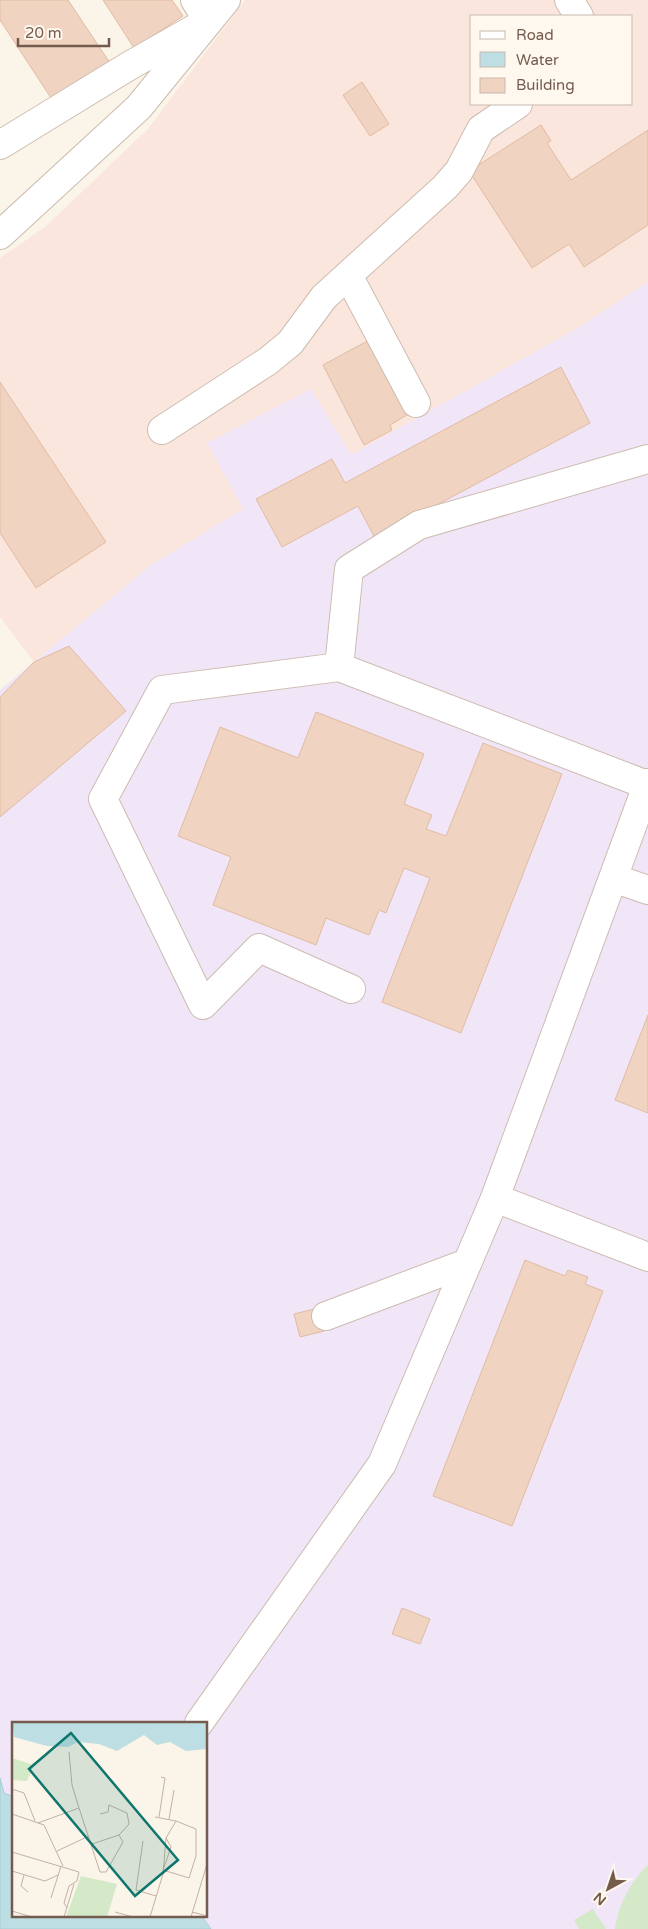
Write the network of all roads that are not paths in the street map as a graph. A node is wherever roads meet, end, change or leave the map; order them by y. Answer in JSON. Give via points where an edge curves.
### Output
{"nodes":[{"id":1,"x":226,"y":0,"type":"edge"},
{"id":2,"x":568,"y":0,"type":"edge"},
{"id":3,"x":201,"y":10,"type":"edge"},
{"id":4,"x":578,"y":15,"type":"edge"},
{"id":5,"x":517,"y":105,"type":"edge"},
{"id":6,"x":0,"y":145,"type":"edge"},
{"id":7,"x":0,"y":235,"type":"edge"},
{"id":8,"x":348,"y":275,"type":"junction"},
{"id":9,"x":416,"y":403,"type":"dead end"},
{"id":10,"x":162,"y":430,"type":"dead end"},
{"id":11,"x":648,"y":459,"type":"edge"},
{"id":12,"x":339,"y":667,"type":"junction"},
{"id":13,"x":648,"y":784,"type":"edge"},
{"id":14,"x":613,"y":878,"type":"junction"},
{"id":15,"x":648,"y":890,"type":"edge"},
{"id":16,"x":351,"y":989,"type":"dead end"},
{"id":17,"x":495,"y":1198,"type":"junction"},
{"id":18,"x":648,"y":1256,"type":"edge"},
{"id":19,"x":467,"y":1263,"type":"junction"},
{"id":20,"x":326,"y":1316,"type":"dead end"},
{"id":21,"x":200,"y":1722,"type":"edge"}],
"edges":[{"from":1,"to":3,"type":"lane"},
{"from":2,"to":4,"type":"lane"},
{"from":3,"to":6,"type":"lane","via":[[129,66]]},
{"from":3,"to":7,"type":"lane","via":[[140,107]]},
{"from":5,"to":8,"type":"lane","via":[[481,129],[459,171]]},
{"from":8,"to":9,"type":"lane"},
{"from":8,"to":10,"type":"lane","via":[[324,297],[290,343],[268,361]]},
{"from":11,"to":12,"type":"lane","via":[[418,525],[349,569]]},
{"from":12,"to":13,"type":"lane"},
{"from":12,"to":16,"type":"lane","via":[[162,690],[103,799],[203,1005],[259,948]]},
{"from":13,"to":14,"type":"lane"},
{"from":14,"to":15,"type":"lane"},
{"from":14,"to":17,"type":"lane"},
{"from":17,"to":18,"type":"lane"},
{"from":17,"to":19,"type":"lane"},
{"from":19,"to":20,"type":"lane"},
{"from":19,"to":21,"type":"lane","via":[[382,1464]]}]}
